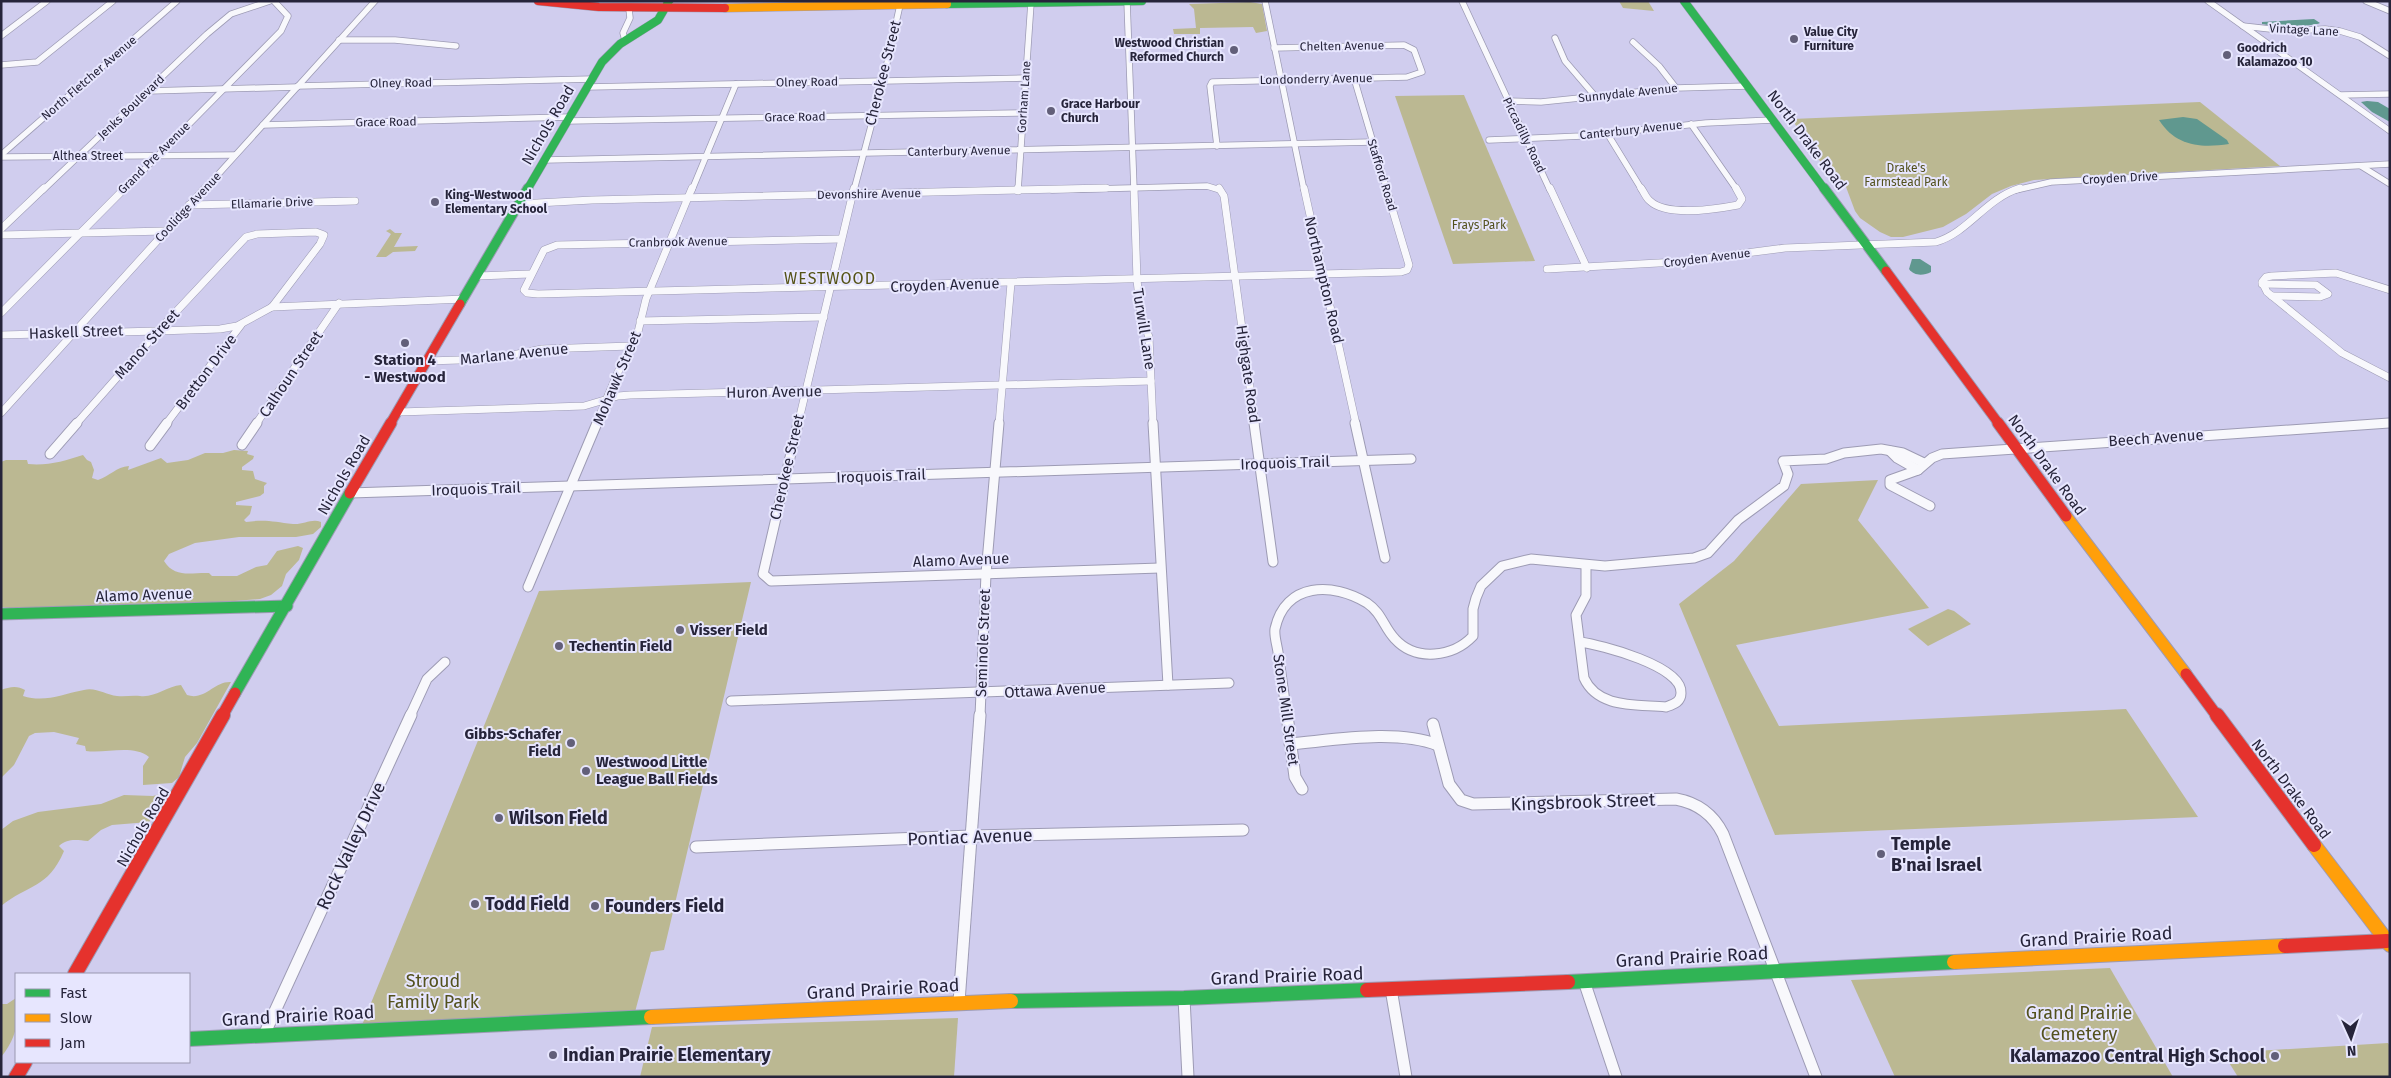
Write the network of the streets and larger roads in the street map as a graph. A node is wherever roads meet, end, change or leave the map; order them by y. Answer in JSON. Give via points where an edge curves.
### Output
{"nodes":[{"id":1,"x":47,"y":1,"type":"edge"},
{"id":2,"x":113,"y":1,"type":"edge"},
{"id":3,"x":177,"y":1,"type":"edge"},
{"id":4,"x":270,"y":1,"type":"edge"},
{"id":5,"x":274,"y":1,"type":"edge"},
{"id":6,"x":376,"y":1,"type":"edge"},
{"id":7,"x":538,"y":1,"type":"edge"},
{"id":8,"x":1126,"y":1,"type":"edge"},
{"id":9,"x":1142,"y":1,"type":"edge"},
{"id":10,"x":1265,"y":1,"type":"edge"},
{"id":11,"x":1462,"y":1,"type":"edge"},
{"id":12,"x":1684,"y":1,"type":"edge"},
{"id":13,"x":2208,"y":1,"type":"edge"},
{"id":14,"x":2366,"y":1,"type":"edge"},
{"id":15,"x":1032,"y":3,"type":"junction"},
{"id":16,"x":610,"y":4,"type":"edge"},
{"id":17,"x":734,"y":5,"type":"edge"},
{"id":18,"x":900,"y":6,"type":"junction"},
{"id":19,"x":666,"y":8,"type":"edge"},
{"id":20,"x":629,"y":9,"type":"junction"},
{"id":21,"x":2390,"y":11,"type":"edge"},
{"id":22,"x":628,"y":23,"type":"junction"},
{"id":23,"x":2243,"y":26,"type":"junction"},
{"id":24,"x":638,"y":33,"type":"junction"},
{"id":25,"x":1,"y":36,"type":"edge"},
{"id":26,"x":1555,"y":38,"type":"dead end"},
{"id":27,"x":339,"y":40,"type":"junction"},
{"id":28,"x":625,"y":40,"type":"junction"},
{"id":29,"x":1633,"y":42,"type":"dead end"},
{"id":30,"x":456,"y":46,"type":"dead end"},
{"id":31,"x":1409,"y":47,"type":"joint"},
{"id":32,"x":1274,"y":48,"type":"junction"},
{"id":33,"x":2390,"y":56,"type":"edge"},
{"id":34,"x":37,"y":62,"type":"joint"},
{"id":35,"x":1,"y":65,"type":"edge"},
{"id":36,"x":1025,"y":78,"type":"junction"},
{"id":37,"x":1354,"y":78,"type":"junction"},
{"id":38,"x":1280,"y":80,"type":"junction"},
{"id":39,"x":883,"y":81,"type":"junction"},
{"id":40,"x":591,"y":83,"type":"junction"},
{"id":41,"x":736,"y":84,"type":"junction"},
{"id":42,"x":1748,"y":86,"type":"junction"},
{"id":43,"x":298,"y":87,"type":"junction"},
{"id":44,"x":1676,"y":88,"type":"junction"},
{"id":45,"x":223,"y":89,"type":"junction"},
{"id":46,"x":148,"y":91,"type":"junction"},
{"id":47,"x":2390,"y":94,"type":"edge"},
{"id":48,"x":2340,"y":95,"type":"junction"},
{"id":49,"x":1595,"y":96,"type":"junction"},
{"id":50,"x":1508,"y":101,"type":"junction"},
{"id":51,"x":1022,"y":113,"type":"junction"},
{"id":52,"x":872,"y":116,"type":"junction"},
{"id":53,"x":569,"y":119,"type":"junction"},
{"id":54,"x":721,"y":119,"type":"junction"},
{"id":55,"x":1773,"y":120,"type":"junction"},
{"id":56,"x":1691,"y":124,"type":"junction"},
{"id":57,"x":263,"y":125,"type":"junction"},
{"id":58,"x":2386,"y":126,"type":"edge"},
{"id":59,"x":2390,"y":130,"type":"edge"},
{"id":60,"x":1607,"y":133,"type":"junction"},
{"id":61,"x":1526,"y":138,"type":"junction"},
{"id":62,"x":1489,"y":140,"type":"dead end"},
{"id":63,"x":1372,"y":142,"type":"junction"},
{"id":64,"x":1294,"y":144,"type":"junction"},
{"id":65,"x":1217,"y":146,"type":"junction"},
{"id":66,"x":1131,"y":148,"type":"junction"},
{"id":67,"x":1021,"y":150,"type":"junction"},
{"id":68,"x":863,"y":153,"type":"junction"},
{"id":69,"x":235,"y":155,"type":"junction"},
{"id":70,"x":1,"y":156,"type":"edge"},
{"id":71,"x":79,"y":156,"type":"junction"},
{"id":72,"x":157,"y":156,"type":"junction"},
{"id":73,"x":706,"y":156,"type":"junction"},
{"id":74,"x":545,"y":160,"type":"junction"},
{"id":75,"x":2390,"y":164,"type":"edge"},
{"id":76,"x":2371,"y":165,"type":"junction"},
{"id":77,"x":2361,"y":166,"type":"junction"},
{"id":78,"x":2390,"y":180,"type":"edge"},
{"id":79,"x":2390,"y":184,"type":"edge"},
{"id":80,"x":1133,"y":188,"type":"junction"},
{"id":81,"x":1219,"y":188,"type":"joint"},
{"id":82,"x":1018,"y":191,"type":"junction"},
{"id":83,"x":853,"y":194,"type":"junction"},
{"id":84,"x":688,"y":198,"type":"junction"},
{"id":85,"x":356,"y":201,"type":"dead end"},
{"id":86,"x":519,"y":204,"type":"junction"},
{"id":87,"x":189,"y":205,"type":"junction"},
{"id":88,"x":1,"y":229,"type":"edge"},
{"id":89,"x":166,"y":231,"type":"junction"},
{"id":90,"x":81,"y":233,"type":"junction"},
{"id":91,"x":1,"y":235,"type":"edge"},
{"id":92,"x":324,"y":235,"type":"joint"},
{"id":93,"x":841,"y":239,"type":"junction"},
{"id":94,"x":670,"y":242,"type":"junction"},
{"id":95,"x":1867,"y":245,"type":"junction"},
{"id":96,"x":1588,"y":268,"type":"junction"},
{"id":97,"x":1547,"y":269,"type":"dead end"},
{"id":98,"x":1407,"y":270,"type":"joint"},
{"id":99,"x":531,"y":274,"type":"junction"},
{"id":100,"x":1323,"y":274,"type":"junction"},
{"id":101,"x":478,"y":276,"type":"junction"},
{"id":102,"x":1234,"y":277,"type":"junction"},
{"id":103,"x":1136,"y":280,"type":"junction"},
{"id":104,"x":1011,"y":283,"type":"junction"},
{"id":105,"x":2262,"y":284,"type":"junction"},
{"id":106,"x":830,"y":288,"type":"junction"},
{"id":107,"x":2390,"y":290,"type":"edge"},
{"id":108,"x":650,"y":291,"type":"junction"},
{"id":109,"x":2272,"y":296,"type":"junction"},
{"id":110,"x":464,"y":299,"type":"junction"},
{"id":111,"x":339,"y":303,"type":"junction"},
{"id":112,"x":272,"y":307,"type":"junction"},
{"id":113,"x":1,"y":313,"type":"edge"},
{"id":114,"x":824,"y":317,"type":"junction"},
{"id":115,"x":640,"y":321,"type":"junction"},
{"id":116,"x":241,"y":325,"type":"junction"},
{"id":117,"x":159,"y":330,"type":"junction"},
{"id":118,"x":74,"y":333,"type":"junction"},
{"id":119,"x":1,"y":334,"type":"edge"},
{"id":120,"x":631,"y":346,"type":"junction"},
{"id":121,"x":428,"y":362,"type":"junction"},
{"id":122,"x":2389,"y":377,"type":"edge"},
{"id":123,"x":1151,"y":381,"type":"junction"},
{"id":124,"x":1003,"y":386,"type":"junction"},
{"id":125,"x":805,"y":391,"type":"junction"},
{"id":126,"x":607,"y":400,"type":"junction"},
{"id":127,"x":399,"y":412,"type":"junction"},
{"id":128,"x":1,"y":413,"type":"edge"},
{"id":129,"x":2390,"y":423,"type":"edge"},
{"id":130,"x":242,"y":445,"type":"dead end"},
{"id":131,"x":150,"y":446,"type":"dead end"},
{"id":132,"x":2015,"y":447,"type":"junction"},
{"id":133,"x":50,"y":454,"type":"dead end"},
{"id":134,"x":1411,"y":459,"type":"dead end"},
{"id":135,"x":1364,"y":461,"type":"junction"},
{"id":136,"x":1262,"y":464,"type":"junction"},
{"id":137,"x":1921,"y":466,"type":"junction"},
{"id":138,"x":1156,"y":467,"type":"junction"},
{"id":139,"x":996,"y":472,"type":"junction"},
{"id":140,"x":784,"y":479,"type":"junction"},
{"id":141,"x":570,"y":486,"type":"junction"},
{"id":142,"x":350,"y":493,"type":"junction"},
{"id":143,"x":1930,"y":506,"type":"dead end"},
{"id":144,"x":1385,"y":558,"type":"dead end"},
{"id":145,"x":1273,"y":562,"type":"dead end"},
{"id":146,"x":1586,"y":565,"type":"junction"},
{"id":147,"x":1160,"y":568,"type":"junction"},
{"id":148,"x":986,"y":574,"type":"junction"},
{"id":149,"x":766,"y":578,"type":"joint"},
{"id":150,"x":528,"y":587,"type":"dead end"},
{"id":151,"x":287,"y":606,"type":"junction"},
{"id":152,"x":1,"y":614,"type":"edge"},
{"id":153,"x":1580,"y":642,"type":"junction"},
{"id":154,"x":445,"y":662,"type":"dead end"},
{"id":155,"x":1229,"y":684,"type":"dead end"},
{"id":156,"x":1168,"y":686,"type":"junction"},
{"id":157,"x":982,"y":694,"type":"junction"},
{"id":158,"x":732,"y":701,"type":"dead end"},
{"id":159,"x":1433,"y":724,"type":"dead end"},
{"id":160,"x":1290,"y":744,"type":"junction"},
{"id":161,"x":1438,"y":745,"type":"junction"},
{"id":162,"x":1302,"y":789,"type":"dead end"},
{"id":163,"x":1243,"y":830,"type":"dead end"},
{"id":164,"x":972,"y":836,"type":"junction"},
{"id":165,"x":696,"y":848,"type":"dead end"},
{"id":166,"x":2388,"y":943,"type":"edge"},
{"id":167,"x":1774,"y":970,"type":"junction"},
{"id":168,"x":76,"y":973,"type":"edge"},
{"id":169,"x":1584,"y":981,"type":"junction"},
{"id":170,"x":1391,"y":989,"type":"junction"},
{"id":171,"x":1184,"y":998,"type":"junction"},
{"id":172,"x":959,"y":1002,"type":"junction"},
{"id":173,"x":264,"y":1034,"type":"junction"},
{"id":174,"x":190,"y":1039,"type":"edge"},
{"id":175,"x":24,"y":1063,"type":"edge"},
{"id":176,"x":16,"y":1077,"type":"edge"},
{"id":177,"x":1188,"y":1077,"type":"edge"},
{"id":178,"x":1406,"y":1077,"type":"edge"},
{"id":179,"x":1616,"y":1077,"type":"edge"},
{"id":180,"x":1816,"y":1077,"type":"edge"}],
"edges":[{"from":1,"to":25,"type":"street"},
{"from":2,"to":34,"type":"street"},
{"from":3,"to":70,"type":"street","name":"North Fletcher Avenue"},
{"from":4,"to":46,"type":"street","name":"Jenks Boulevard","via":[[228,17]]},
{"from":5,"to":45,"type":"street","name":"Grand Pre Avenue","via":[[288,15],[287,22]]},
{"from":6,"to":27,"type":"street","name":"Coolidge Avenue"},
{"from":7,"to":16,"type":"street"},
{"from":8,"to":9,"type":"street"},
{"from":8,"to":15,"type":"street"},
{"from":8,"to":66,"type":"street","name":"Turwill Lane"},
{"from":10,"to":32,"type":"street","name":"Northampton Road"},
{"from":11,"to":50,"type":"street","name":"Piccadilly Road"},
{"from":12,"to":42,"type":"street","name":"North Drake Road"},
{"from":13,"to":23,"type":"street"},
{"from":14,"to":21,"type":"street"},
{"from":15,"to":18,"type":"street"},
{"from":15,"to":36,"type":"street","name":"Gorham Lane"},
{"from":16,"to":20,"type":"street"},
{"from":17,"to":18,"type":"street"},
{"from":17,"to":19,"type":"street"},
{"from":18,"to":39,"type":"street","name":"Cherokee Street"},
{"from":19,"to":20,"type":"street"},
{"from":19,"to":24,"type":"street","name":"Nichols Road","via":[[658,20]]},
{"from":20,"to":22,"type":"street"},
{"from":22,"to":24,"type":"street","via":[[629,30]]},
{"from":22,"to":28,"type":"street","via":[[623,33]]},
{"from":23,"to":33,"type":"street","name":"Vintage Lane","via":[[2289,31],[2334,30],[2360,37]]},
{"from":23,"to":48,"type":"street"},
{"from":24,"to":28,"type":"street","name":"Nichols Road"},
{"from":26,"to":49,"type":"street","via":[[1556,47],[1564,59]]},
{"from":27,"to":30,"type":"street","via":[[395,40]]},
{"from":27,"to":43,"type":"street","name":"Coolidge Avenue"},
{"from":28,"to":40,"type":"street","name":"Nichols Road","via":[[608,54]]},
{"from":29,"to":44,"type":"street","via":[[1660,66]]},
{"from":31,"to":32,"type":"street","name":"Chelten Avenue"},
{"from":31,"to":37,"type":"street","name":"Londonderry Avenue","via":[[1415,52],[1422,70],[1420,74]]},
{"from":32,"to":38,"type":"street","name":"Northampton Road"},
{"from":34,"to":35,"type":"street"},
{"from":36,"to":39,"type":"street","name":"Olney Road"},
{"from":36,"to":51,"type":"street","name":"Gorham Lane"},
{"from":37,"to":38,"type":"street","name":"Londonderry Avenue"},
{"from":37,"to":63,"type":"street","name":"Stafford Road"},
{"from":38,"to":64,"type":"street","name":"Northampton Road"},
{"from":38,"to":65,"type":"street","name":"Londonderry Avenue","via":[[1212,82]]},
{"from":39,"to":41,"type":"street","name":"Olney Road"},
{"from":39,"to":52,"type":"street","name":"Cherokee Street"},
{"from":40,"to":41,"type":"street","name":"Olney Road"},
{"from":40,"to":43,"type":"street","name":"Olney Road"},
{"from":40,"to":53,"type":"street","name":"Nichols Road"},
{"from":41,"to":54,"type":"street","name":"Mohawk Street"},
{"from":42,"to":44,"type":"street","name":"Sunnydale Avenue"},
{"from":42,"to":55,"type":"street","name":"North Drake Road"},
{"from":43,"to":45,"type":"street","name":"Olney Road"},
{"from":43,"to":57,"type":"street","name":"Coolidge Avenue"},
{"from":44,"to":49,"type":"street","name":"Sunnydale Avenue"},
{"from":45,"to":46,"type":"street","name":"Olney Road"},
{"from":45,"to":72,"type":"street","name":"Grand Pre Avenue"},
{"from":46,"to":71,"type":"street","name":"Jenks Boulevard"},
{"from":47,"to":48,"type":"street"},
{"from":48,"to":58,"type":"street"},
{"from":49,"to":50,"type":"street","name":"Sunnydale Avenue","via":[[1541,102]]},
{"from":50,"to":61,"type":"street","name":"Piccadilly Road"},
{"from":51,"to":52,"type":"street","name":"Grace Road"},
{"from":51,"to":67,"type":"street","name":"Gorham Lane"},
{"from":52,"to":54,"type":"street","name":"Grace Road"},
{"from":52,"to":68,"type":"street","name":"Cherokee Street"},
{"from":53,"to":54,"type":"street","name":"Grace Road"},
{"from":53,"to":57,"type":"street","name":"Grace Road"},
{"from":53,"to":74,"type":"street","name":"Nichols Road"},
{"from":54,"to":73,"type":"street","name":"Mohawk Street"},
{"from":55,"to":56,"type":"street","name":"Canterbury Avenue"},
{"from":55,"to":95,"type":"street","name":"North Drake Road"},
{"from":56,"to":60,"type":"street","name":"Canterbury Avenue"},
{"from":56,"to":60,"type":"street","via":[[1740,194],[1738,205],[1669,210],[1658,207],[1649,201]]},
{"from":57,"to":69,"type":"street","name":"Coolidge Avenue"},
{"from":58,"to":59,"type":"street"},
{"from":60,"to":61,"type":"street","name":"Canterbury Avenue"},
{"from":61,"to":62,"type":"street","name":"Canterbury Avenue"},
{"from":61,"to":96,"type":"street","name":"Piccadilly Road"},
{"from":63,"to":64,"type":"street","name":"Canterbury Avenue"},
{"from":63,"to":98,"type":"street","name":"Stafford Road","via":[[1409,265]]},
{"from":64,"to":65,"type":"street","name":"Canterbury Avenue"},
{"from":64,"to":100,"type":"street","name":"Northampton Road"},
{"from":65,"to":66,"type":"street","name":"Canterbury Avenue"},
{"from":66,"to":67,"type":"street","name":"Canterbury Avenue"},
{"from":66,"to":80,"type":"street","name":"Turwill Lane"},
{"from":67,"to":68,"type":"street","name":"Canterbury Avenue"},
{"from":67,"to":82,"type":"street","name":"Gorham Lane"},
{"from":68,"to":73,"type":"street","name":"Canterbury Avenue"},
{"from":68,"to":83,"type":"street","name":"Cherokee Street"},
{"from":69,"to":72,"type":"street","name":"Althea Street"},
{"from":69,"to":87,"type":"street","name":"Coolidge Avenue"},
{"from":70,"to":71,"type":"street","name":"Althea Street"},
{"from":71,"to":72,"type":"street","name":"Althea Street"},
{"from":71,"to":88,"type":"street","name":"Jenks Boulevard"},
{"from":72,"to":90,"type":"street","name":"Grand Pre Avenue"},
{"from":73,"to":74,"type":"street","name":"Canterbury Avenue"},
{"from":73,"to":84,"type":"street","name":"Mohawk Street"},
{"from":74,"to":86,"type":"street","name":"Nichols Road"},
{"from":75,"to":76,"type":"street","name":"Croyden Drive"},
{"from":76,"to":77,"type":"street","name":"Croyden Drive"},
{"from":76,"to":78,"type":"street"},
{"from":77,"to":79,"type":"street"},
{"from":77,"to":95,"type":"street","name":"Croyden Drive","via":[[2041,184],[1994,200],[1964,230],[1948,239]]},
{"from":80,"to":81,"type":"street","name":"Devonshire Avenue"},
{"from":80,"to":82,"type":"street","name":"Devonshire Avenue"},
{"from":80,"to":103,"type":"street","name":"Turwill Lane"},
{"from":81,"to":102,"type":"street","name":"Highgate Road","via":[[1224,196]]},
{"from":82,"to":83,"type":"street","name":"Devonshire Avenue"},
{"from":83,"to":84,"type":"street","name":"Devonshire Avenue"},
{"from":83,"to":93,"type":"street","name":"Cherokee Street"},
{"from":84,"to":86,"type":"street","name":"Devonshire Avenue"},
{"from":84,"to":94,"type":"street","name":"Mohawk Street"},
{"from":85,"to":87,"type":"street","name":"Ellamarie Drive"},
{"from":86,"to":101,"type":"street","name":"Nichols Road"},
{"from":87,"to":89,"type":"street","name":"Coolidge Avenue"},
{"from":89,"to":90,"type":"street"},
{"from":89,"to":118,"type":"street","name":"Coolidge Avenue"},
{"from":90,"to":91,"type":"street"},
{"from":90,"to":113,"type":"street","name":"Grand Pre Avenue"},
{"from":92,"to":112,"type":"street","name":"Bretton Drive"},
{"from":92,"to":117,"type":"street","name":"Manor Street","via":[[316,232],[246,236]]},
{"from":93,"to":94,"type":"street","name":"Cranbrook Avenue"},
{"from":93,"to":106,"type":"street","name":"Cherokee Street"},
{"from":94,"to":99,"type":"street","name":"Cranbrook Avenue","via":[[552,246],[544,250]]},
{"from":94,"to":108,"type":"street","name":"Mohawk Street"},
{"from":95,"to":96,"type":"street","name":"Croyden Avenue","via":[[1785,248],[1677,262]]},
{"from":95,"to":132,"type":"street","name":"North Drake Road"},
{"from":96,"to":97,"type":"street","name":"Croyden Avenue"},
{"from":98,"to":100,"type":"street","name":"Croyden Avenue"},
{"from":99,"to":101,"type":"street"},
{"from":99,"to":108,"type":"street","name":"Croyden Avenue","via":[[524,290],[533,294]]},
{"from":100,"to":102,"type":"street","name":"Croyden Avenue"},
{"from":100,"to":135,"type":"street","name":"Northampton Road"},
{"from":101,"to":110,"type":"street","name":"Nichols Road"},
{"from":102,"to":103,"type":"street","name":"Croyden Avenue"},
{"from":102,"to":136,"type":"street","name":"Highgate Road"},
{"from":103,"to":104,"type":"street","name":"Croyden Avenue"},
{"from":103,"to":123,"type":"street","name":"Turwill Lane","via":[[1140,316],[1148,337]]},
{"from":104,"to":106,"type":"street","name":"Croyden Avenue"},
{"from":104,"to":124,"type":"street","name":"Seminole Street"},
{"from":105,"to":107,"type":"street","via":[[2272,276],[2322,273],[2343,274]]},
{"from":105,"to":109,"type":"street"},
{"from":105,"to":109,"type":"street","via":[[2316,286],[2328,294],[2320,297]]},
{"from":106,"to":108,"type":"street","name":"Croyden Avenue"},
{"from":106,"to":114,"type":"street","name":"Cherokee Street"},
{"from":108,"to":115,"type":"street","name":"Mohawk Street"},
{"from":109,"to":122,"type":"street","via":[[2342,353]]},
{"from":110,"to":111,"type":"street"},
{"from":110,"to":121,"type":"street","name":"Nichols Road"},
{"from":111,"to":112,"type":"street"},
{"from":111,"to":130,"type":"street","name":"Calhoun Street"},
{"from":112,"to":116,"type":"street","name":"Bretton Drive"},
{"from":114,"to":115,"type":"street"},
{"from":114,"to":125,"type":"street","name":"Cherokee Street"},
{"from":115,"to":120,"type":"street","name":"Mohawk Street"},
{"from":116,"to":117,"type":"street","name":"Haskell Street"},
{"from":116,"to":131,"type":"street","name":"Bretton Drive"},
{"from":117,"to":118,"type":"street","name":"Haskell Street"},
{"from":117,"to":133,"type":"street","name":"Manor Street"},
{"from":118,"to":119,"type":"street","name":"Haskell Street"},
{"from":118,"to":128,"type":"street","name":"Coolidge Avenue"},
{"from":120,"to":121,"type":"street","name":"Marlane Avenue","via":[[542,348],[492,359]]},
{"from":120,"to":126,"type":"street","name":"Mohawk Street"},
{"from":121,"to":127,"type":"street","name":"Nichols Road"},
{"from":123,"to":124,"type":"street","name":"Huron Avenue"},
{"from":123,"to":138,"type":"street","name":"Turwill Lane"},
{"from":124,"to":125,"type":"street","name":"Huron Avenue"},
{"from":124,"to":139,"type":"street","name":"Seminole Street"},
{"from":125,"to":126,"type":"street","name":"Huron Avenue","via":[[630,395]]},
{"from":125,"to":140,"type":"street","name":"Cherokee Street"},
{"from":126,"to":127,"type":"street","name":"Huron Avenue","via":[[576,407]]},
{"from":126,"to":141,"type":"street","name":"Mohawk Street"},
{"from":127,"to":142,"type":"street","name":"Nichols Road"},
{"from":129,"to":132,"type":"street","name":"Beech Avenue"},
{"from":132,"to":137,"type":"street","name":"Beech Avenue","via":[[1942,454]]},
{"from":132,"to":166,"type":"street","name":"North Drake Road"},
{"from":134,"to":135,"type":"street","name":"Iroquois Trail"},
{"from":135,"to":136,"type":"street","name":"Iroquois Trail"},
{"from":135,"to":144,"type":"street","name":"Northampton Road"},
{"from":136,"to":138,"type":"street","name":"Iroquois Trail"},
{"from":136,"to":145,"type":"street","name":"Highgate Road"},
{"from":137,"to":143,"type":"street","name":"Beech Avenue","via":[[1890,480],[1890,485]]},
{"from":137,"to":146,"type":"street","via":[[1897,458],[1890,451],[1851,452],[1826,459],[1783,461],[1788,474],[1784,486],[1738,520],[1708,553],[1682,560],[1618,566]]},
{"from":138,"to":139,"type":"street","name":"Iroquois Trail"},
{"from":138,"to":147,"type":"street","name":"Turwill Lane"},
{"from":139,"to":140,"type":"street","name":"Iroquois Trail"},
{"from":139,"to":148,"type":"street","name":"Seminole Street"},
{"from":140,"to":141,"type":"street","name":"Iroquois Trail"},
{"from":140,"to":149,"type":"street","name":"Cherokee Street","via":[[763,570]]},
{"from":141,"to":142,"type":"street","name":"Iroquois Trail"},
{"from":141,"to":150,"type":"street","name":"Mohawk Street"},
{"from":142,"to":151,"type":"street","name":"Nichols Road"},
{"from":146,"to":153,"type":"street","via":[[1586,596],[1576,615]]},
{"from":146,"to":160,"type":"street","name":"Stone Mill Street","via":[[1531,559],[1502,566],[1481,586],[1476,598],[1473,636],[1461,648],[1424,654],[1402,647],[1374,608],[1358,598],[1331,591],[1308,592],[1293,598],[1275,630]]},
{"from":147,"to":148,"type":"street","name":"Alamo Avenue"},
{"from":147,"to":156,"type":"street","name":"Turwill Lane"},
{"from":148,"to":149,"type":"street","name":"Alamo Avenue","via":[[776,582]]},
{"from":148,"to":157,"type":"street","name":"Seminole Street"},
{"from":151,"to":152,"type":"street","name":"Alamo Avenue"},
{"from":151,"to":168,"type":"street","name":"Nichols Road"},
{"from":153,"to":153,"type":"street","via":[[1584,678],[1599,697],[1608,701],[1666,707],[1680,699],[1680,685],[1668,671],[1602,645]]},
{"from":154,"to":173,"type":"street","name":"Rock Valley Drive","via":[[427,679]]},
{"from":155,"to":156,"type":"street","name":"Ottawa Avenue"},
{"from":156,"to":157,"type":"street","name":"Ottawa Avenue"},
{"from":157,"to":158,"type":"street","name":"Ottawa Avenue"},
{"from":157,"to":164,"type":"street","name":"Seminole Street"},
{"from":159,"to":161,"type":"street"},
{"from":160,"to":161,"type":"street","via":[[1404,738],[1430,740]]},
{"from":160,"to":162,"type":"street","name":"Stone Mill Street","via":[[1295,777]]},
{"from":161,"to":167,"type":"street","name":"Kingsbrook Street","via":[[1449,784],[1461,800],[1474,804],[1676,799],[1692,802],[1704,810],[1718,825]]},
{"from":163,"to":164,"type":"street","name":"Pontiac Avenue"},
{"from":164,"to":165,"type":"street","name":"Pontiac Avenue"},
{"from":164,"to":172,"type":"street","name":"Seminole Street"},
{"from":166,"to":167,"type":"street","name":"Grand Prairie Road"},
{"from":167,"to":169,"type":"street","name":"Grand Prairie Road"},
{"from":167,"to":180,"type":"street"},
{"from":169,"to":170,"type":"street","name":"Grand Prairie Road"},
{"from":169,"to":179,"type":"street"},
{"from":170,"to":171,"type":"street","name":"Grand Prairie Road"},
{"from":170,"to":178,"type":"street"},
{"from":171,"to":172,"type":"street","name":"Grand Prairie Road"},
{"from":171,"to":177,"type":"street"},
{"from":172,"to":173,"type":"street","name":"Grand Prairie Road"},
{"from":173,"to":174,"type":"street","name":"Grand Prairie Road"},
{"from":175,"to":176,"type":"street"}]}
